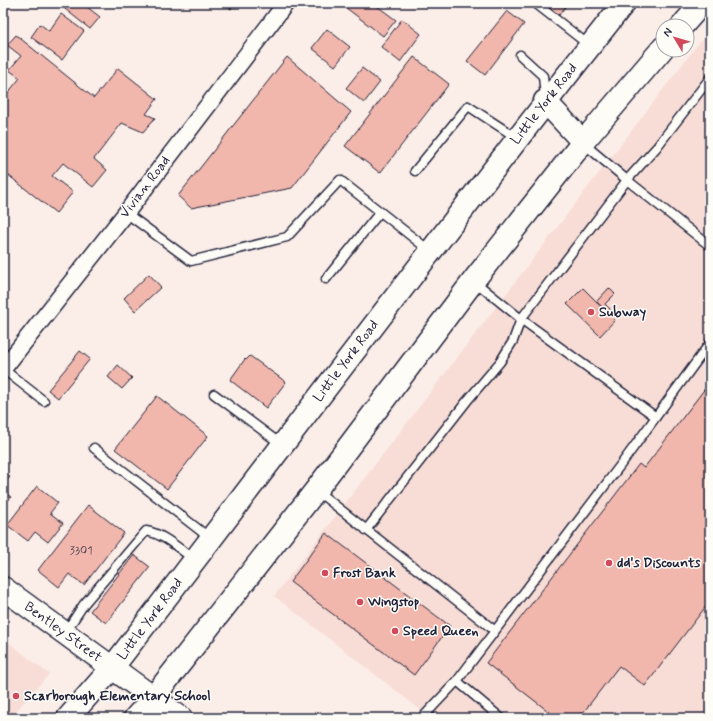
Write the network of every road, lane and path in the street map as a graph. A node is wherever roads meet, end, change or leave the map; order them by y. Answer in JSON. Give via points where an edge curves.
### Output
{"nodes":[{"id":1,"x":286,"y":3,"type":"edge"},
{"id":2,"x":535,"y":3,"type":"edge"},
{"id":3,"x":702,"y":3,"type":"edge"},
{"id":4,"x":621,"y":4,"type":"edge"},
{"id":5,"x":689,"y":18,"type":"edge"},
{"id":6,"x":590,"y":46,"type":"junction"},
{"id":7,"x":520,"y":55,"type":"dead end"},
{"id":8,"x":655,"y":57,"type":"edge"},
{"id":9,"x":710,"y":78,"type":"edge"},
{"id":10,"x":545,"y":102,"type":"junction"},
{"id":11,"x":517,"y":138,"type":"junction"},
{"id":12,"x":583,"y":142,"type":"junction"},
{"id":13,"x":415,"y":171,"type":"dead end"},
{"id":14,"x":627,"y":180,"type":"junction"},
{"id":15,"x":380,"y":212,"type":"junction"},
{"id":16,"x":126,"y":213,"type":"junction"},
{"id":17,"x":710,"y":246,"type":"edge"},
{"id":18,"x":430,"y":251,"type":"junction"},
{"id":19,"x":326,"y":279,"type":"dead end"},
{"id":20,"x":474,"y":280,"type":"junction"},
{"id":21,"x":521,"y":319,"type":"junction"},
{"id":22,"x":710,"y":343,"type":"edge"},
{"id":23,"x":3,"y":369,"type":"edge"},
{"id":24,"x":214,"y":394,"type":"dead end"},
{"id":25,"x":44,"y":401,"type":"dead end"},
{"id":26,"x":656,"y":417,"type":"junction"},
{"id":27,"x":282,"y":445,"type":"junction"},
{"id":28,"x":94,"y":448,"type":"dead end"},
{"id":29,"x":316,"y":490,"type":"junction"},
{"id":30,"x":366,"y":530,"type":"junction"},
{"id":31,"x":211,"y":539,"type":"junction"},
{"id":32,"x":195,"y":560,"type":"junction"},
{"id":33,"x":3,"y":588,"type":"edge"},
{"id":34,"x":494,"y":630,"type":"junction"},
{"id":35,"x":64,"y":633,"type":"junction"},
{"id":36,"x":112,"y":668,"type":"junction"},
{"id":37,"x":456,"y":681,"type":"junction"},
{"id":38,"x":153,"y":698,"type":"junction"},
{"id":39,"x":68,"y":718,"type":"edge"},
{"id":40,"x":135,"y":718,"type":"edge"},
{"id":41,"x":181,"y":718,"type":"edge"},
{"id":42,"x":422,"y":718,"type":"edge"},
{"id":43,"x":501,"y":718,"type":"edge"}],
"edges":[{"from":1,"to":16,"type":"street","name":"Vivian Road"},
{"from":2,"to":6,"type":"lane"},
{"from":3,"to":5,"type":"main road"},
{"from":4,"to":6,"type":"main road","name":"Little York Road"},
{"from":6,"to":10,"type":"main road","name":"Little York Road"},
{"from":7,"to":10,"type":"lane","via":[[543,76]]},
{"from":8,"to":12,"type":"main road"},
{"from":9,"to":14,"type":"lane","via":[[656,148]]},
{"from":10,"to":11,"type":"main road","name":"Little York Road"},
{"from":10,"to":12,"type":"main road"},
{"from":11,"to":13,"type":"lane","via":[[468,106]]},
{"from":11,"to":18,"type":"main road","name":"Little York Road"},
{"from":12,"to":14,"type":"lane"},
{"from":12,"to":20,"type":"main road"},
{"from":14,"to":17,"type":"lane"},
{"from":14,"to":21,"type":"lane"},
{"from":15,"to":16,"type":"lane","via":[[340,180],[287,237],[192,261]]},
{"from":15,"to":18,"type":"lane"},
{"from":15,"to":19,"type":"lane"},
{"from":16,"to":23,"type":"street","name":"Vivian Road"},
{"from":18,"to":27,"type":"main road","name":"Little York Road"},
{"from":20,"to":21,"type":"lane"},
{"from":20,"to":29,"type":"main road"},
{"from":21,"to":26,"type":"lane"},
{"from":21,"to":30,"type":"lane","via":[[513,341],[500,362],[466,401]]},
{"from":22,"to":26,"type":"lane"},
{"from":23,"to":25,"type":"lane"},
{"from":24,"to":27,"type":"lane"},
{"from":26,"to":34,"type":"lane"},
{"from":27,"to":31,"type":"main road","name":"Little York Road"},
{"from":28,"to":31,"type":"lane"},
{"from":29,"to":30,"type":"lane"},
{"from":29,"to":38,"type":"main road"},
{"from":30,"to":34,"type":"lane"},
{"from":31,"to":32,"type":"main road","name":"Little York Road"},
{"from":32,"to":35,"type":"lane","via":[[168,540],[146,531],[84,604]]},
{"from":32,"to":36,"type":"main road","name":"Little York Road"},
{"from":33,"to":35,"type":"main road","name":"Bentley Street"},
{"from":34,"to":37,"type":"lane"},
{"from":35,"to":36,"type":"main road","name":"Bentley Street"},
{"from":36,"to":38,"type":"main road","name":"Bentley Street"},
{"from":36,"to":39,"type":"main road","name":"Little York Road"},
{"from":37,"to":42,"type":"lane"},
{"from":37,"to":43,"type":"lane"},
{"from":38,"to":40,"type":"main road"},
{"from":38,"to":41,"type":"main road","name":"Bentley Street"}]}
